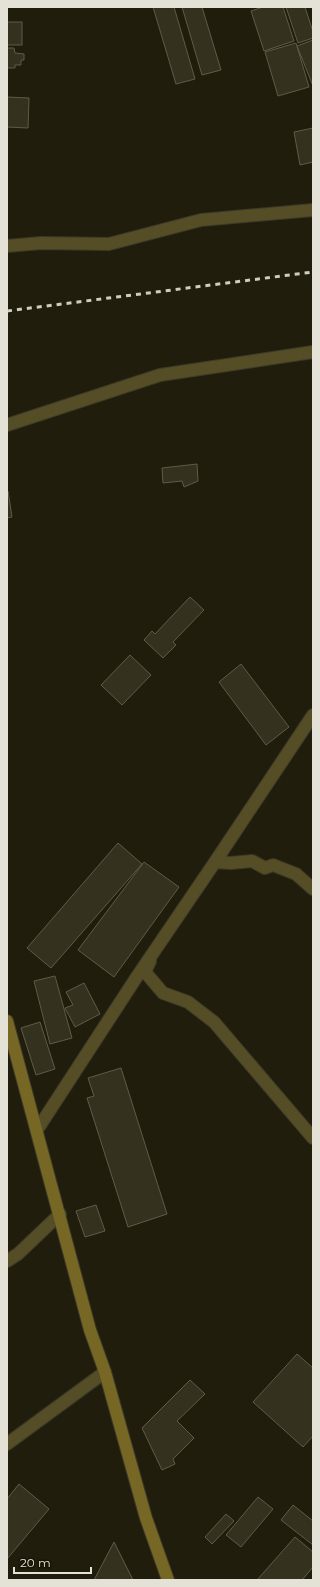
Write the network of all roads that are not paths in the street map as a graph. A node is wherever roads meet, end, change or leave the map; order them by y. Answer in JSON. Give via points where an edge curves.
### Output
{"nodes":[{"id":1,"x":313,"y":210,"type":"edge"},
{"id":2,"x":7,"y":246,"type":"edge"},
{"id":3,"x":313,"y":352,"type":"edge"},
{"id":4,"x":7,"y":425,"type":"edge"},
{"id":5,"x":313,"y":715,"type":"edge"},
{"id":6,"x":215,"y":862,"type":"junction"},
{"id":7,"x":313,"y":889,"type":"edge"},
{"id":8,"x":158,"y":946,"type":"junction"},
{"id":9,"x":7,"y":1021,"type":"edge"},
{"id":10,"x":37,"y":1130,"type":"junction"},
{"id":11,"x":313,"y":1138,"type":"edge"},
{"id":12,"x":60,"y":1214,"type":"junction"},
{"id":13,"x":7,"y":1262,"type":"edge"},
{"id":14,"x":105,"y":1372,"type":"junction"},
{"id":15,"x":7,"y":1444,"type":"edge"},
{"id":16,"x":168,"y":1580,"type":"edge"}],
"edges":[{"from":1,"to":2,"type":"street","via":[[201,220],[109,244],[41,243]]},
{"from":3,"to":4,"type":"street","via":[[160,375]]},
{"from":5,"to":6,"type":"street"},
{"from":6,"to":7,"type":"street","via":[[252,861],[265,868],[273,865],[296,874]]},
{"from":6,"to":8,"type":"street"},
{"from":8,"to":10,"type":"street"},
{"from":8,"to":11,"type":"street","via":[[144,972],[163,993],[188,1002],[214,1022]]},
{"from":9,"to":10,"type":"main road"},
{"from":10,"to":12,"type":"main road"},
{"from":12,"to":13,"type":"street"},
{"from":12,"to":14,"type":"main road","via":[[90,1330]]},
{"from":14,"to":15,"type":"street"},
{"from":14,"to":16,"type":"main road","via":[[146,1518]]}]}
